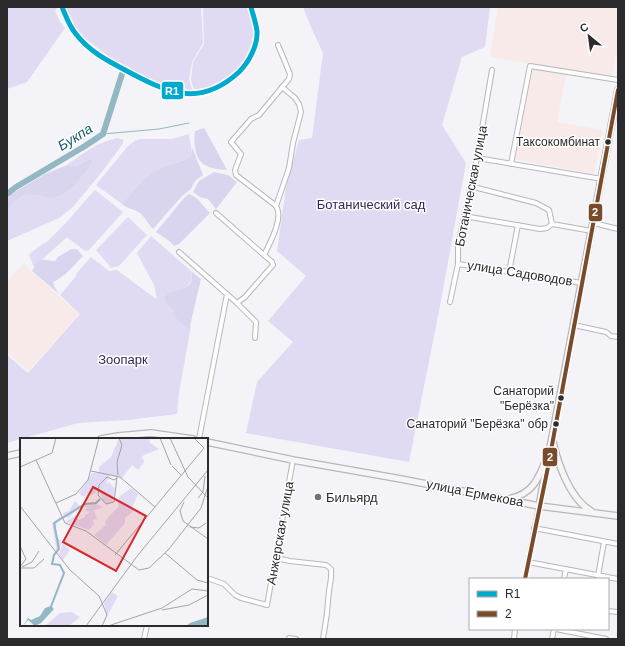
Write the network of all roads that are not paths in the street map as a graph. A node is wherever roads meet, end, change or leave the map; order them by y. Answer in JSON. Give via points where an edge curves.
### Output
{"nodes":[{"id":1,"x":278,"y":45,"type":"dead end"},
{"id":2,"x":492,"y":70,"type":"dead end"},
{"id":3,"x":618,"y":80,"type":"edge"},
{"id":4,"x":282,"y":87,"type":"junction"},
{"id":5,"x":618,"y":90,"type":"edge"},
{"id":6,"x":477,"y":158,"type":"junction"},
{"id":7,"x":511,"y":164,"type":"junction"},
{"id":8,"x":602,"y":179,"type":"junction"},
{"id":9,"x":470,"y":186,"type":"junction"},
{"id":10,"x":276,"y":206,"type":"junction"},
{"id":11,"x":216,"y":213,"type":"dead end"},
{"id":12,"x":464,"y":216,"type":"junction"},
{"id":13,"x":552,"y":224,"type":"junction"},
{"id":14,"x":594,"y":224,"type":"junction"},
{"id":15,"x":518,"y":225,"type":"junction"},
{"id":16,"x":618,"y":229,"type":"edge"},
{"id":17,"x":592,"y":231,"type":"junction"},
{"id":18,"x":179,"y":252,"type":"dead end"},
{"id":19,"x":264,"y":255,"type":"junction"},
{"id":20,"x":458,"y":264,"type":"junction"},
{"id":21,"x":509,"y":272,"type":"junction"},
{"id":22,"x":582,"y":283,"type":"junction"},
{"id":23,"x":227,"y":294,"type":"junction"},
{"id":24,"x":450,"y":302,"type":"dead end"},
{"id":25,"x":237,"y":303,"type":"junction"},
{"id":26,"x":574,"y":325,"type":"junction"},
{"id":27,"x":618,"y":337,"type":"edge"},
{"id":28,"x":255,"y":338,"type":"dead end"},
{"id":29,"x":107,"y":438,"type":"edge"},
{"id":30,"x":186,"y":438,"type":"edge"},
{"id":31,"x":199,"y":438,"type":"edge"},
{"id":32,"x":552,"y":438,"type":"junction"},
{"id":33,"x":208,"y":442,"type":"edge"},
{"id":34,"x":20,"y":453,"type":"edge"},
{"id":35,"x":7,"y":456,"type":"edge"},
{"id":36,"x":293,"y":460,"type":"junction"},
{"id":37,"x":507,"y":500,"type":"junction"},
{"id":38,"x":539,"y":506,"type":"junction"},
{"id":39,"x":595,"y":513,"type":"junction"},
{"id":40,"x":618,"y":516,"type":"edge"},
{"id":41,"x":534,"y":528,"type":"junction"},
{"id":42,"x":604,"y":542,"type":"junction"},
{"id":43,"x":618,"y":544,"type":"edge"},
{"id":44,"x":276,"y":558,"type":"junction"},
{"id":45,"x":528,"y":562,"type":"junction"},
{"id":46,"x":566,"y":569,"type":"junction"},
{"id":47,"x":598,"y":576,"type":"junction"},
{"id":48,"x":208,"y":578,"type":"edge"},
{"id":49,"x":525,"y":578,"type":"edge"},
{"id":50,"x":564,"y":578,"type":"edge"},
{"id":51,"x":608,"y":578,"type":"edge"},
{"id":52,"x":146,"y":626,"type":"edge"},
{"id":53,"x":560,"y":630,"type":"edge"},
{"id":54,"x":289,"y":638,"type":"dead end"},
{"id":55,"x":144,"y":639,"type":"edge"},
{"id":56,"x":296,"y":639,"type":"edge"},
{"id":57,"x":323,"y":639,"type":"edge"},
{"id":58,"x":606,"y":639,"type":"edge"}],
"edges":[{"from":1,"to":4,"type":"street","via":[[290,74]]},
{"from":2,"to":6,"type":"street","name":"Ботаническая улица"},
{"from":3,"to":7,"type":"street","via":[[530,66]]},
{"from":4,"to":10,"type":"street","via":[[295,98],[301,112],[289,168]]},
{"from":4,"to":10,"type":"street","via":[[259,115],[251,119],[231,142],[241,154],[235,170],[236,175]]},
{"from":5,"to":8,"type":"main road","name":"улица Ермекова"},
{"from":6,"to":7,"type":"street"},
{"from":6,"to":9,"type":"street","name":"Ботаническая улица"},
{"from":7,"to":8,"type":"street"},
{"from":8,"to":14,"type":"main road","name":"улица Ермекова"},
{"from":9,"to":12,"type":"street","name":"Ботаническая улица"},
{"from":9,"to":13,"type":"street","via":[[536,203],[549,210]]},
{"from":10,"to":19,"type":"street","via":[[279,214],[276,227]]},
{"from":11,"to":19,"type":"street"},
{"from":12,"to":15,"type":"street"},
{"from":12,"to":20,"type":"street","name":"Ботаническая улица","via":[[458,245]]},
{"from":13,"to":15,"type":"street","via":[[540,229]]},
{"from":13,"to":17,"type":"street"},
{"from":14,"to":16,"type":"street"},
{"from":14,"to":17,"type":"main road","name":"улица Ермекова"},
{"from":15,"to":21,"type":"street"},
{"from":17,"to":22,"type":"main road","name":"улица Ермекова"},
{"from":18,"to":23,"type":"street"},
{"from":19,"to":25,"type":"street","via":[[273,265]]},
{"from":20,"to":21,"type":"street","name":"улица Садоводов"},
{"from":20,"to":24,"type":"street","name":"Ботаническая улица"},
{"from":21,"to":22,"type":"street","name":"улица Садоводов"},
{"from":22,"to":26,"type":"main road","name":"улица Ермекова"},
{"from":23,"to":25,"type":"street"},
{"from":23,"to":31,"type":"street"},
{"from":25,"to":28,"type":"street","via":[[256,322]]},
{"from":26,"to":27,"type":"street"},
{"from":26,"to":32,"type":"main road","name":"улица Ермекова"},
{"from":29,"to":30,"type":"main road","via":[[151,433]]},
{"from":32,"to":37,"type":"main road","via":[[539,477],[528,491]]},
{"from":32,"to":38,"type":"main road","name":"улица Ермекова"},
{"from":32,"to":39,"type":"main road","via":[[558,464],[573,492],[586,508]]},
{"from":33,"to":36,"type":"main road","name":"улица Ермекова"},
{"from":34,"to":35,"type":"main road"},
{"from":36,"to":37,"type":"main road","name":"улица Ермекова"},
{"from":36,"to":44,"type":"street","name":"Анжерская улица"},
{"from":37,"to":38,"type":"main road","name":"улица Ермекова"},
{"from":38,"to":39,"type":"main road"},
{"from":38,"to":41,"type":"street"},
{"from":39,"to":40,"type":"main road"},
{"from":41,"to":42,"type":"street"},
{"from":41,"to":45,"type":"street"},
{"from":42,"to":43,"type":"street"},
{"from":42,"to":47,"type":"street"},
{"from":44,"to":48,"type":"street","name":"Анжерская улица","via":[[267,605],[241,598],[224,584]]},
{"from":44,"to":57,"type":"street","via":[[326,565],[331,569]]},
{"from":45,"to":46,"type":"street"},
{"from":45,"to":49,"type":"street"},
{"from":46,"to":47,"type":"street"},
{"from":46,"to":50,"type":"street"},
{"from":47,"to":51,"type":"street"},
{"from":52,"to":55,"type":"street"},
{"from":53,"to":58,"type":"street"},
{"from":54,"to":56,"type":"street"}]}
